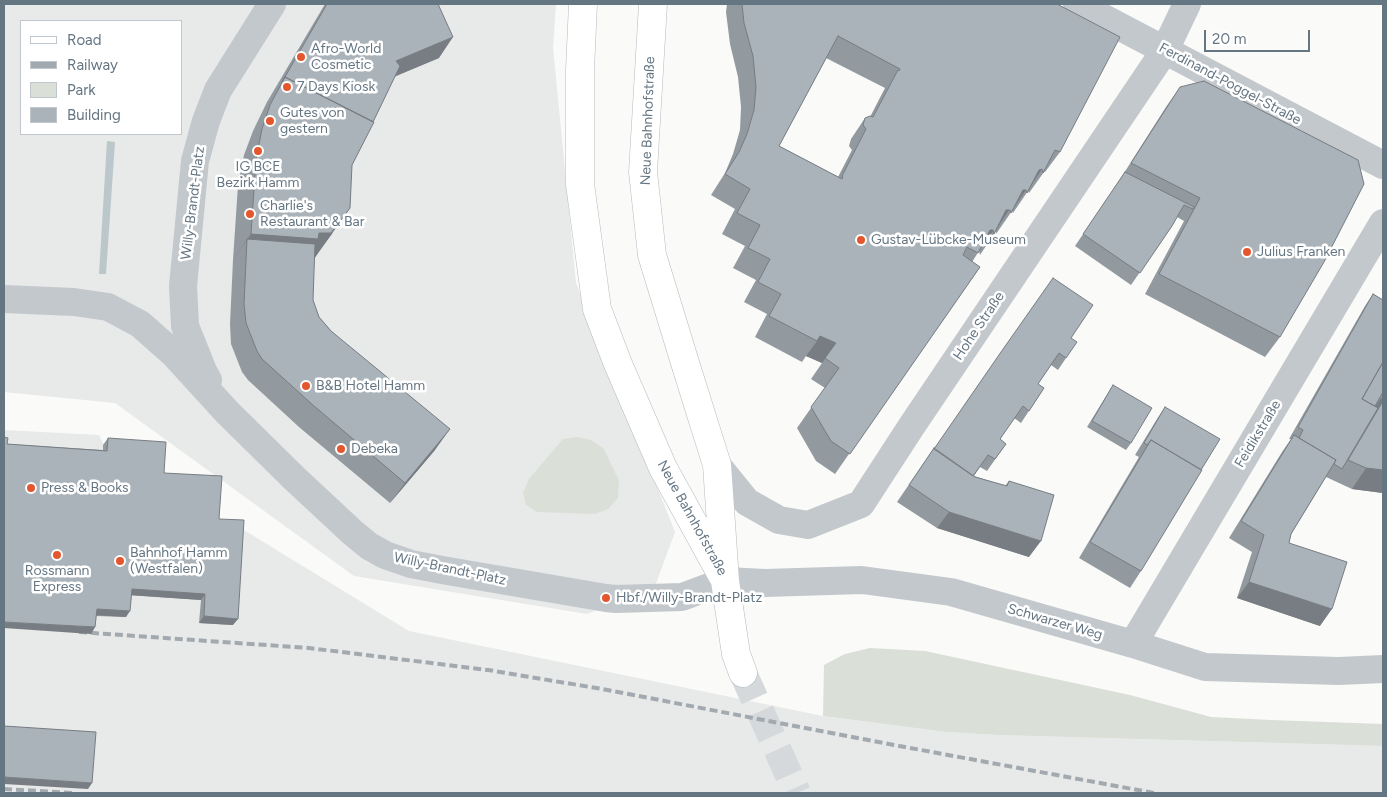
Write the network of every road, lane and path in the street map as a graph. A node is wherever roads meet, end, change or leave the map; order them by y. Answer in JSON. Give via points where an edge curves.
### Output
{"nodes":[{"id":1,"x":272,"y":4,"type":"edge"},
{"id":2,"x":583,"y":4,"type":"edge"},
{"id":3,"x":653,"y":4,"type":"edge"},
{"id":4,"x":1077,"y":4,"type":"edge"},
{"id":5,"x":1187,"y":4,"type":"edge"},
{"id":6,"x":1165,"y":50,"type":"junction"},
{"id":7,"x":1383,"y":165,"type":"edge"},
{"id":8,"x":1383,"y":223,"type":"edge"},
{"id":9,"x":4,"y":299,"type":"edge"},
{"id":10,"x":227,"y":412,"type":"junction"},
{"id":11,"x":718,"y":465,"type":"junction"},
{"id":12,"x":725,"y":581,"type":"junction"},
{"id":13,"x":1133,"y":644,"type":"junction"},
{"id":14,"x":1383,"y":669,"type":"edge"},
{"id":15,"x":742,"y":673,"type":"tunnel mouth"}],
"edges":[{"from":1,"to":10,"type":"street","name":"Willy-Brandt-Platz","via":[[218,90],[195,160],[183,286],[186,326],[203,371]]},
{"from":2,"to":12,"type":"main road","name":"Neue Bahnhofstraße","via":[[580,184],[597,309],[663,468]]},
{"from":3,"to":11,"type":"main road","name":"Neue Bahnhofstraße","via":[[643,172],[652,254]]},
{"from":4,"to":6,"type":"street","name":"Ferdinand-Poggel-Straße"},
{"from":5,"to":6,"type":"street","name":"Hohe Straße"},
{"from":6,"to":7,"type":"street","name":"Ferdinand-Poggel-Straße"},
{"from":6,"to":11,"type":"street","name":"Hohe Straße","via":[[861,504],[808,525],[779,520],[748,502]]},
{"from":8,"to":13,"type":"street","name":"Feidikstraße"},
{"from":9,"to":10,"type":"street","name":"Willy-Brandt-Platz","via":[[108,307],[140,324],[174,354]]},
{"from":10,"to":12,"type":"street","name":"Willy-Brandt-Platz","via":[[352,532],[385,555],[411,564],[606,598],[682,597]]},
{"from":11,"to":12,"type":"main road","name":"Neue Bahnhofstraße"},
{"from":12,"to":13,"type":"street","name":"Schwarzer Weg","via":[[862,580],[952,592]]},
{"from":12,"to":15,"type":"main road"},
{"from":13,"to":14,"type":"street","name":"Schwarzer Weg","via":[[1205,667]]}]}
